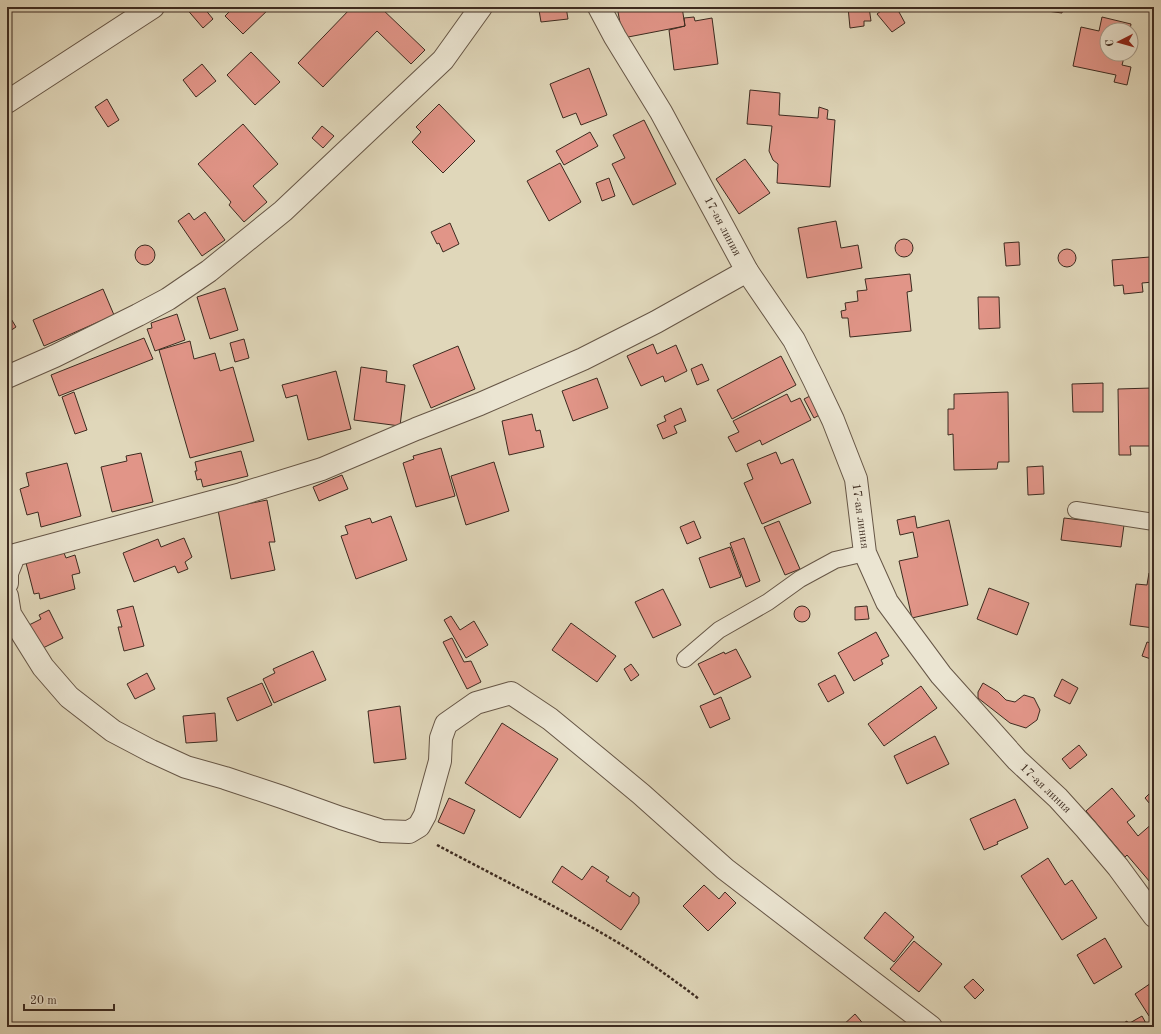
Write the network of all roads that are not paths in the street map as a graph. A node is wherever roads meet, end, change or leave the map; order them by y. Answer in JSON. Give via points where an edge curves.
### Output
{"nodes":[{"id":1,"x":152,"y":7,"type":"edge"},
{"id":2,"x":599,"y":7,"type":"edge"},
{"id":3,"x":477,"y":9,"type":"edge"},
{"id":4,"x":7,"y":102,"type":"edge"},
{"id":5,"x":746,"y":271,"type":"junction"},
{"id":6,"x":7,"y":377,"type":"edge"},
{"id":7,"x":1076,"y":510,"type":"dead end"},
{"id":8,"x":1154,"y":522,"type":"edge"},
{"id":9,"x":865,"y":553,"type":"junction"},
{"id":10,"x":11,"y":557,"type":"edge"},
{"id":11,"x":7,"y":583,"type":"edge"},
{"id":12,"x":7,"y":596,"type":"edge"},
{"id":13,"x":685,"y":659,"type":"dead end"},
{"id":14,"x":1154,"y":916,"type":"edge"},
{"id":15,"x":931,"y":1027,"type":"edge"}],
"edges":[{"from":1,"to":4,"type":"street"},
{"from":2,"to":5,"type":"street","name":"17-ая линия","via":[[661,112]]},
{"from":3,"to":6,"type":"street","via":[[443,60],[283,211],[209,271],[168,299],[138,315]]},
{"from":5,"to":9,"type":"street","name":"17-ая линия","via":[[794,340],[833,420],[856,479]]},
{"from":5,"to":10,"type":"street","via":[[656,322],[583,359],[322,469],[241,494]]},
{"from":7,"to":8,"type":"lane"},
{"from":9,"to":13,"type":"lane","via":[[835,560],[800,579],[768,602],[719,630]]},
{"from":9,"to":14,"type":"street","name":"17-ая линия","via":[[887,602],[941,675],[1017,760],[1058,798],[1086,829]]},
{"from":10,"to":11,"type":"street"},
{"from":12,"to":15,"type":"street","via":[[10,614],[43,667],[70,697],[113,731],[186,767],[382,830],[409,832],[419,826],[440,761],[441,738],[446,724],[476,703],[511,693],[550,719],[600,760],[725,870]]}]}
